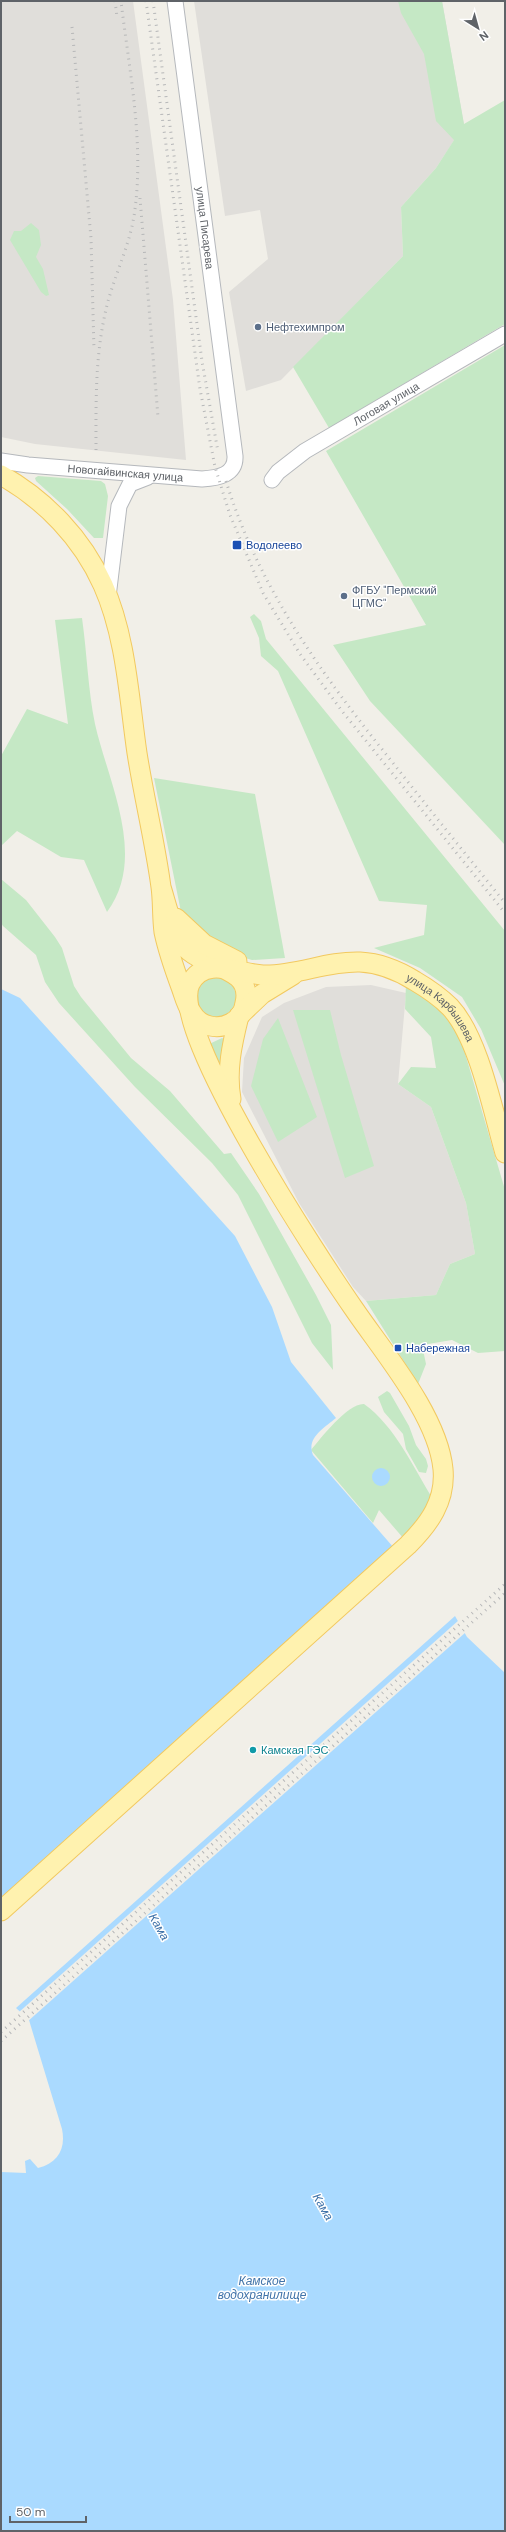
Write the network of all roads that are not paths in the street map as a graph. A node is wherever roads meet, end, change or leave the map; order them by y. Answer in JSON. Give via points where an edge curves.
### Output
{"nodes":[{"id":1,"x":175,"y":1,"type":"edge"},
{"id":2,"x":505,"y":334,"type":"edge"},
{"id":3,"x":235,"y":456,"type":"joint"},
{"id":4,"x":1,"y":460,"type":"edge"},
{"id":5,"x":1,"y":476,"type":"edge"},
{"id":6,"x":151,"y":476,"type":"junction"},
{"id":7,"x":272,"y":480,"type":"dead end"},
{"id":8,"x":108,"y":597,"type":"junction"},
{"id":9,"x":161,"y":887,"type":"junction"},
{"id":10,"x":223,"y":968,"type":"junction"},
{"id":11,"x":295,"y":973,"type":"junction"},
{"id":12,"x":189,"y":1008,"type":"junction"},
{"id":13,"x":239,"y":1016,"type":"junction"},
{"id":14,"x":233,"y":1113,"type":"junction"},
{"id":15,"x":505,"y":1153,"type":"edge"},
{"id":16,"x":1,"y":1911,"type":"edge"}],
"edges":[{"from":1,"to":3,"type":"street","name":"улица Писарева"},
{"from":2,"to":7,"type":"street","name":"Логовая улица","via":[[305,451],[278,472]]},
{"from":3,"to":6,"type":"street","name":"Новогайвинская улица","via":[[233,469],[218,477],[202,479]]},
{"from":4,"to":6,"type":"street","name":"Новогайвинская улица"},
{"from":5,"to":8,"type":"main road","via":[[39,501],[66,529],[84,552]]},
{"from":6,"to":8,"type":"street","via":[[130,484],[119,506]]},
{"from":8,"to":9,"type":"main road","via":[[123,657],[137,756]]},
{"from":9,"to":10,"type":"main road","via":[[175,929],[184,946],[201,960]]},
{"from":9,"to":11,"type":"main road","via":[[171,913],[186,930],[215,951],[258,968]]},
{"from":9,"to":12,"type":"main road","via":[[168,949]]},
{"from":10,"to":11,"type":"main road","name":"улица Карбышева","via":[[260,975]]},
{"from":10,"to":12,"type":"main road","via":[[207,969],[194,978],[187,992]]},
{"from":10,"to":13,"type":"main road","via":[[239,977],[245,988],[246,1000]]},
{"from":11,"to":13,"type":"main road","name":"улица Карбышева","via":[[262,994]]},
{"from":11,"to":15,"type":"main road","name":"улица Карбышева","via":[[337,962],[373,963],[406,975],[426,987],[451,1008],[472,1041]]},
{"from":12,"to":13,"type":"main road","via":[[195,1017],[209,1026],[225,1025]]},
{"from":12,"to":14,"type":"main road","via":[[201,1048]]},
{"from":13,"to":14,"type":"main road","via":[[228,1073]]},
{"from":14,"to":16,"type":"main road","via":[[345,1296],[405,1384],[436,1440],[441,1454],[443,1485],[434,1514],[423,1530]]}]}
